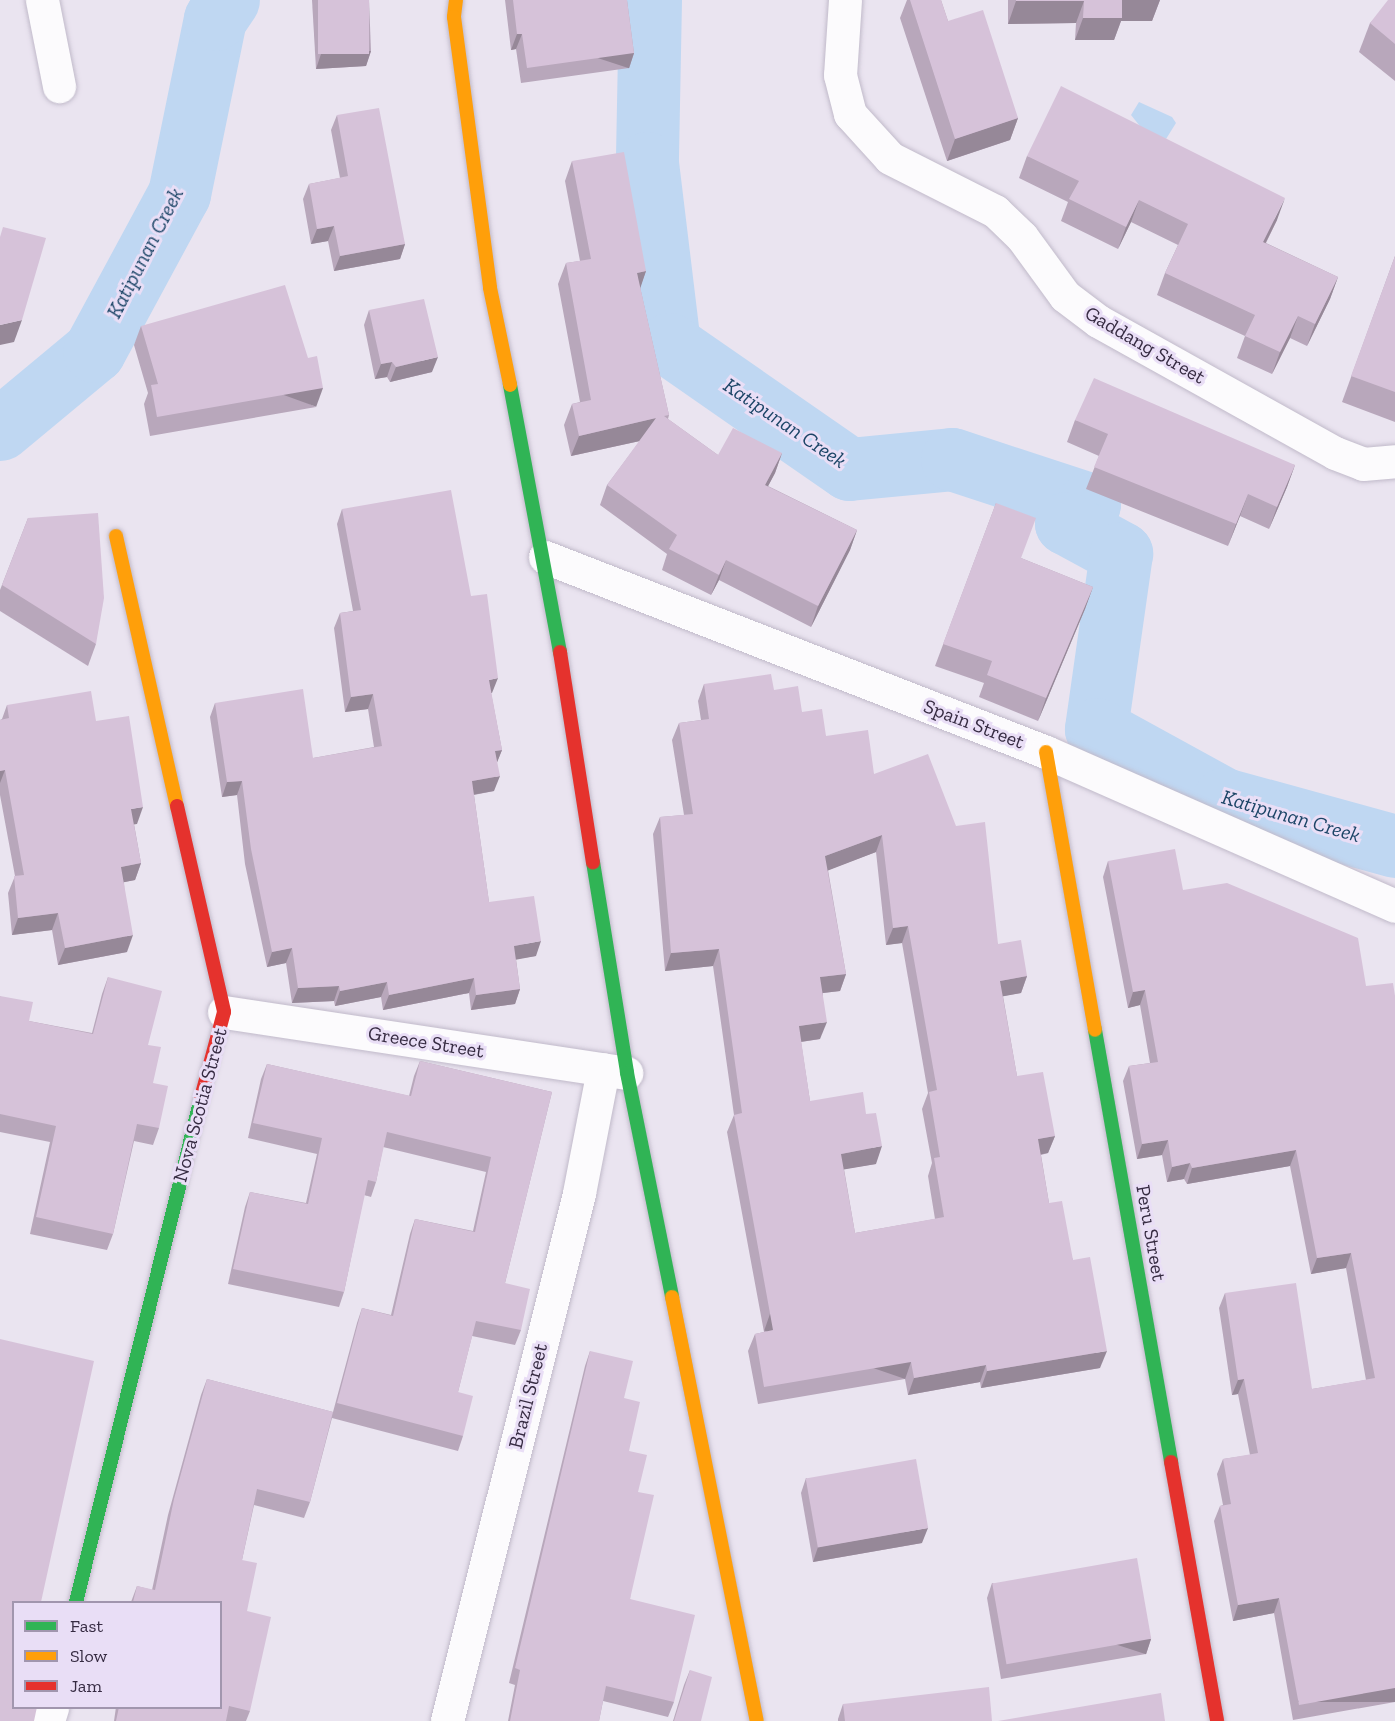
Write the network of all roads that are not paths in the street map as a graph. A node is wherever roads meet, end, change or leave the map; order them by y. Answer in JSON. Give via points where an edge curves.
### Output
{"nodes":[{"id":1,"x":42,"y":0,"type":"edge"},
{"id":2,"x":456,"y":0,"type":"edge"},
{"id":3,"x":845,"y":0,"type":"edge"},
{"id":4,"x":59,"y":86,"type":"dead end"},
{"id":5,"x":1395,"y":461,"type":"edge"},
{"id":6,"x":116,"y":536,"type":"dead end"},
{"id":7,"x":545,"y":557,"type":"junction"},
{"id":8,"x":1046,"y":752,"type":"junction"},
{"id":9,"x":1395,"y":906,"type":"edge"},
{"id":10,"x":224,"y":1012,"type":"junction"},
{"id":11,"x":615,"y":1071,"type":"junction"},
{"id":12,"x":76,"y":1601,"type":"edge"},
{"id":13,"x":447,"y":1721,"type":"edge"},
{"id":14,"x":757,"y":1721,"type":"edge"},
{"id":15,"x":1217,"y":1721,"type":"edge"}],
"edges":[{"from":1,"to":4,"type":"street"},
{"from":2,"to":7,"type":"street","via":[[454,17],[490,288]]},
{"from":3,"to":5,"type":"street","name":"Gaddang Street","via":[[840,75],[850,114],[890,158],[995,211],[1022,237],[1065,296],[1098,321],[1335,453],[1363,464]]},
{"from":6,"to":10,"type":"street","name":"Nova Scotia Street"},
{"from":7,"to":8,"type":"street","name":"Spain Street"},
{"from":7,"to":11,"type":"street"},
{"from":8,"to":9,"type":"street","name":"Spain Street"},
{"from":8,"to":15,"type":"street","name":"Peru Street"},
{"from":10,"to":11,"type":"street","name":"Greece Street"},
{"from":10,"to":12,"type":"street","name":"Nova Scotia Street","via":[[138,1342]]},
{"from":11,"to":13,"type":"street","name":"Brazil Street","via":[[579,1193]]},
{"from":11,"to":14,"type":"street"}]}
